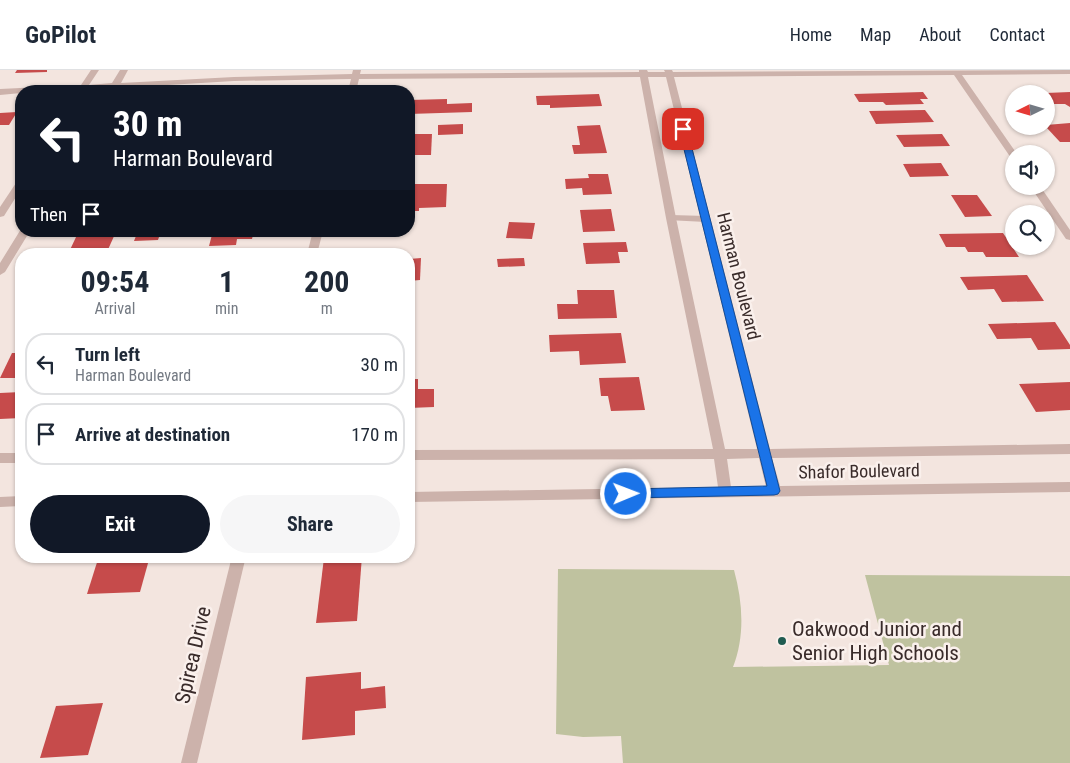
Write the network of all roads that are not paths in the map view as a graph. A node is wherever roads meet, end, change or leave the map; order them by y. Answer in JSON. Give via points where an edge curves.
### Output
{"nodes":[{"id":1,"x":95,"y":70,"type":"edge"},
{"id":2,"x":124,"y":70,"type":"edge"},
{"id":3,"x":643,"y":72,"type":"edge"},
{"id":4,"x":669,"y":72,"type":"edge"},
{"id":5,"x":955,"y":72,"type":"edge"},
{"id":6,"x":1070,"y":72,"type":"edge"},
{"id":7,"x":356,"y":73,"type":"edge"},
{"id":8,"x":86,"y":85,"type":"edge"},
{"id":9,"x":115,"y":85,"type":"edge"},
{"id":10,"x":153,"y":85,"type":"edge"},
{"id":11,"x":15,"y":91,"type":"edge"},
{"id":12,"x":0,"y":92,"type":"edge"},
{"id":13,"x":1006,"y":145,"type":"edge"},
{"id":14,"x":15,"y":191,"type":"edge"},
{"id":15,"x":1041,"y":195,"type":"edge"},
{"id":16,"x":0,"y":214,"type":"edge"},
{"id":17,"x":671,"y":218,"type":"junction"},
{"id":18,"x":706,"y":219,"type":"junction"},
{"id":19,"x":1070,"y":236,"type":"edge"},
{"id":20,"x":21,"y":237,"type":"edge"},
{"id":21,"x":0,"y":272,"type":"edge"},
{"id":22,"x":1070,"y":449,"type":"edge"},
{"id":23,"x":765,"y":453,"type":"junction"},
{"id":24,"x":720,"y":454,"type":"junction"},
{"id":25,"x":415,"y":455,"type":"edge"},
{"id":26,"x":0,"y":458,"type":"edge"},
{"id":27,"x":15,"y":458,"type":"edge"},
{"id":28,"x":1070,"y":487,"type":"edge"},
{"id":29,"x":774,"y":491,"type":"junction"},
{"id":30,"x":725,"y":492,"type":"junction"},
{"id":31,"x":415,"y":497,"type":"edge"},
{"id":32,"x":0,"y":502,"type":"edge"},
{"id":33,"x":15,"y":502,"type":"edge"},
{"id":34,"x":237,"y":563,"type":"edge"},
{"id":35,"x":190,"y":763,"type":"edge"}],
"edges":[{"from":1,"to":8,"type":"street"},
{"from":2,"to":9,"type":"street"},
{"from":3,"to":4,"type":"street"},
{"from":3,"to":7,"type":"street"},
{"from":3,"to":17,"type":"street"},
{"from":4,"to":5,"type":"street"},
{"from":4,"to":18,"type":"street","name":"Harman Boulevard"},
{"from":5,"to":6,"type":"street"},
{"from":5,"to":13,"type":"street"},
{"from":7,"to":10,"type":"street"},
{"from":11,"to":12,"type":"street"},
{"from":14,"to":16,"type":"street"},
{"from":15,"to":19,"type":"street"},
{"from":17,"to":18,"type":"street"},
{"from":17,"to":24,"type":"street"},
{"from":18,"to":23,"type":"street","name":"Harman Boulevard"},
{"from":20,"to":21,"type":"street"},
{"from":22,"to":23,"type":"street","name":"Shafor Boulevard"},
{"from":23,"to":24,"type":"street","name":"Shafor Boulevard"},
{"from":23,"to":29,"type":"street","name":"Harman Boulevard"},
{"from":24,"to":25,"type":"street","name":"Shafor Boulevard"},
{"from":24,"to":30,"type":"street"},
{"from":26,"to":27,"type":"street"},
{"from":28,"to":29,"type":"street","name":"Shafor Boulevard"},
{"from":29,"to":30,"type":"street","name":"Shafor Boulevard"},
{"from":30,"to":31,"type":"street","name":"Shafor Boulevard"},
{"from":32,"to":33,"type":"street"},
{"from":34,"to":35,"type":"street","name":"Spirea Drive"}]}
